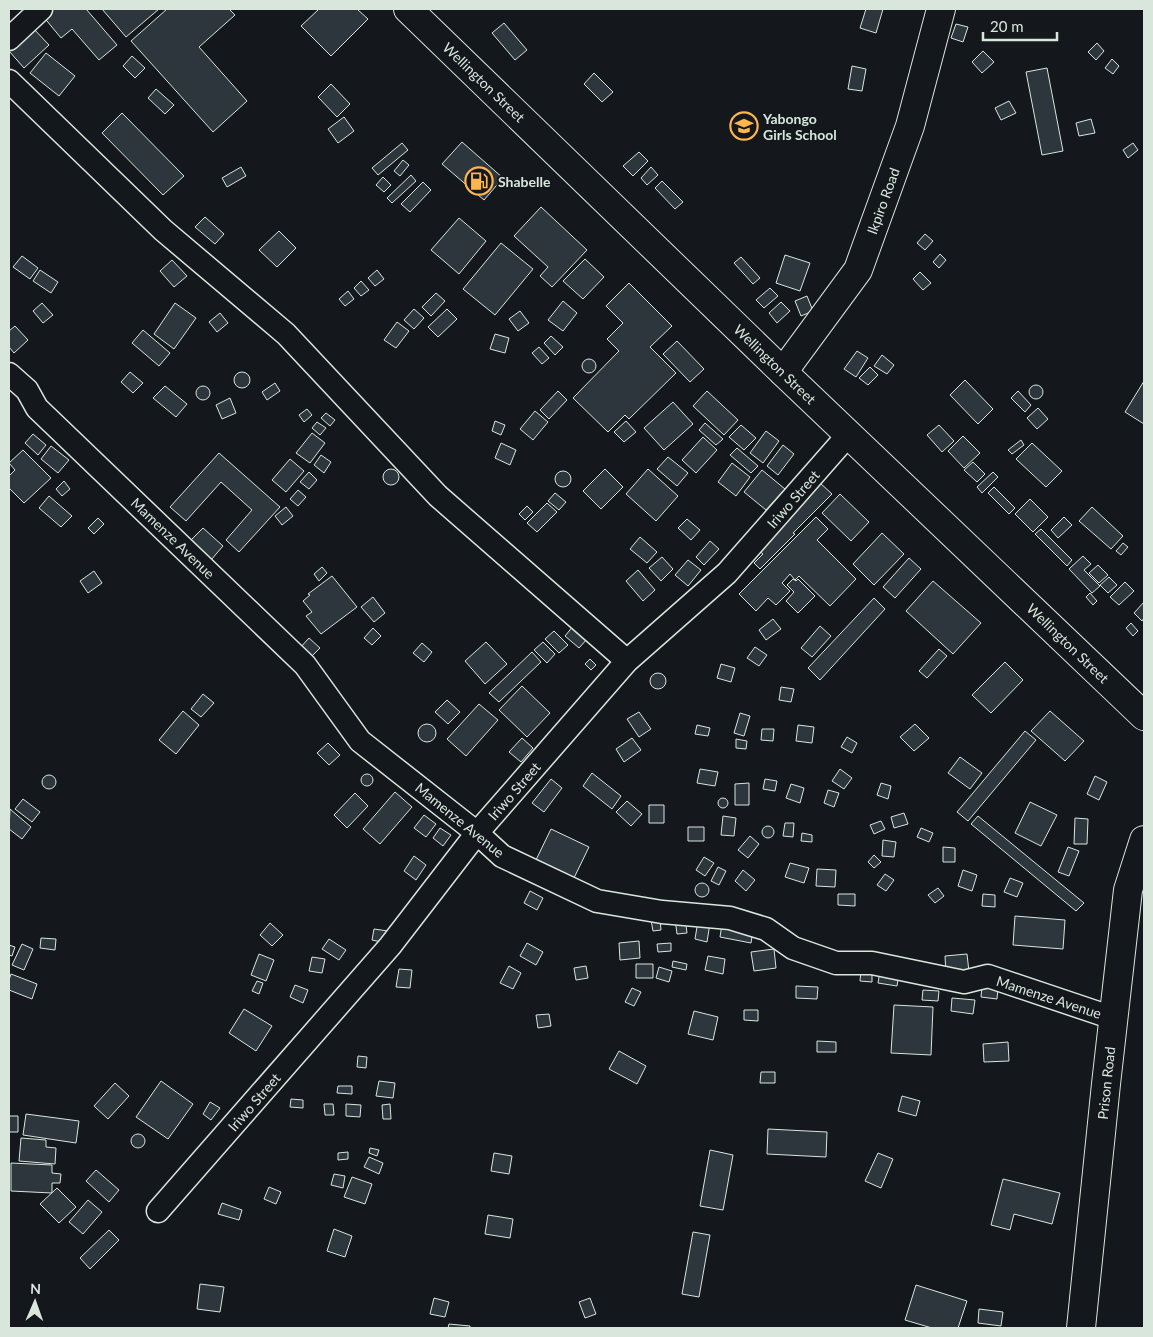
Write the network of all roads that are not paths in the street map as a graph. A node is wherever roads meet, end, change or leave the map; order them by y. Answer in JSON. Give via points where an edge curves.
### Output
{"nodes":[{"id":1,"x":41,"y":9,"type":"edge"},
{"id":2,"x":408,"y":9,"type":"edge"},
{"id":3,"x":942,"y":9,"type":"edge"},
{"id":4,"x":9,"y":39,"type":"edge"},
{"id":5,"x":9,"y":81,"type":"edge"},
{"id":6,"x":783,"y":372,"type":"junction"},
{"id":7,"x":9,"y":374,"type":"edge"},
{"id":8,"x":849,"y":434,"type":"junction"},
{"id":9,"x":627,"y":661,"type":"junction"},
{"id":10,"x":1144,"y":714,"type":"edge"},
{"id":11,"x":477,"y":834,"type":"junction"},
{"id":12,"x":1144,"y":840,"type":"edge"},
{"id":13,"x":1114,"y":1018,"type":"junction"},
{"id":14,"x":158,"y":1211,"type":"dead end"},
{"id":15,"x":1081,"y":1328,"type":"edge"}],
"edges":[{"from":1,"to":4,"type":"street"},
{"from":2,"to":6,"type":"main road","name":"Wellington Street"},
{"from":3,"to":6,"type":"main road","name":"Ikpiro Road","via":[[910,126],[858,270]]},
{"from":5,"to":9,"type":"street","via":[[163,230],[286,334],[438,496]]},
{"from":6,"to":8,"type":"main road","name":"Wellington Street"},
{"from":7,"to":11,"type":"street","name":"Mamenze Avenue","via":[[27,390],[37,408],[306,665],[360,741]]},
{"from":8,"to":9,"type":"street","name":"Iriwo Street","via":[[727,573]]},
{"from":8,"to":10,"type":"main road","name":"Wellington Street"},
{"from":9,"to":11,"type":"street","name":"Iriwo Street"},
{"from":11,"to":13,"type":"street","name":"Mamenze Avenue","via":[[502,856],[597,901],[662,912],[730,918],[766,929],[793,948],[836,963],[872,963],[964,982],[988,976]]},
{"from":11,"to":14,"type":"street","name":"Iriwo Street","via":[[390,946]]},
{"from":12,"to":13,"type":"main road","name":"Prison Road","via":[[1128,890]]},
{"from":13,"to":15,"type":"main road","name":"Prison Road"}]}
